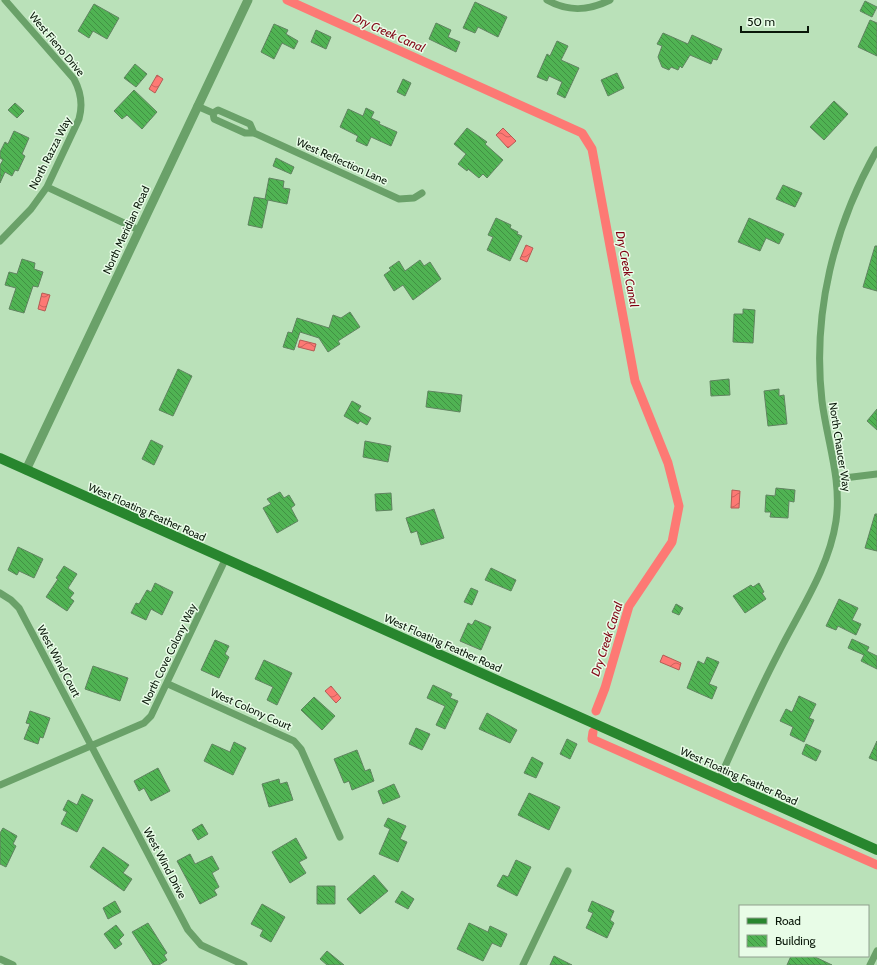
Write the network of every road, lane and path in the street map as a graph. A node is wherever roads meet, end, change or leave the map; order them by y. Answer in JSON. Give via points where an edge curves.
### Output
{"nodes":[{"id":1,"x":5,"y":0,"type":"edge"},
{"id":2,"x":248,"y":0,"type":"edge"},
{"id":3,"x":548,"y":0,"type":"edge"},
{"id":4,"x":610,"y":0,"type":"edge"},
{"id":5,"x":197,"y":106,"type":"junction"},
{"id":6,"x":82,"y":108,"type":"joint"},
{"id":7,"x":877,"y":150,"type":"edge"},
{"id":8,"x":47,"y":187,"type":"junction"},
{"id":9,"x":422,"y":193,"type":"dead end"},
{"id":10,"x":139,"y":230,"type":"junction"},
{"id":11,"x":0,"y":241,"type":"edge"},
{"id":12,"x":0,"y":458,"type":"edge"},
{"id":13,"x":26,"y":470,"type":"junction"},
{"id":14,"x":877,"y":474,"type":"edge"},
{"id":15,"x":836,"y":479,"type":"junction"},
{"id":16,"x":225,"y":560,"type":"junction"},
{"id":17,"x":0,"y":593,"type":"edge"},
{"id":18,"x":168,"y":684,"type":"junction"},
{"id":19,"x":92,"y":746,"type":"junction"},
{"id":20,"x":719,"y":780,"type":"junction"},
{"id":21,"x":0,"y":785,"type":"edge"},
{"id":22,"x":340,"y":837,"type":"dead end"},
{"id":23,"x":877,"y":850,"type":"edge"},
{"id":24,"x":568,"y":871,"type":"dead end"},
{"id":25,"x":877,"y":950,"type":"edge"},
{"id":26,"x":0,"y":959,"type":"edge"},
{"id":27,"x":13,"y":965,"type":"edge"},
{"id":28,"x":244,"y":965,"type":"edge"},
{"id":29,"x":524,"y":965,"type":"edge"},
{"id":30,"x":870,"y":965,"type":"edge"}],
"edges":[{"from":1,"to":6,"type":"street","name":"West Fieno Drive","via":[[74,79],[79,89]]},
{"from":2,"to":5,"type":"street","name":"North Meridian Road"},
{"from":3,"to":4,"type":"street","via":[[559,7],[571,10],[596,6]]},
{"from":5,"to":9,"type":"street","name":"West Reflection Lane","via":[[213,113],[218,110],[250,124],[254,132],[399,198],[414,198]]},
{"from":5,"to":10,"type":"street","name":"North Meridian Road"},
{"from":6,"to":8,"type":"street","name":"North Razza Way"},
{"from":7,"to":15,"type":"street","name":"North Chaucer Way","via":[[842,224],[825,293],[820,371],[826,428]]},
{"from":8,"to":10,"type":"street"},
{"from":8,"to":11,"type":"street","name":"North Razza Way","via":[[31,209]]},
{"from":10,"to":13,"type":"street","name":"North Meridian Road"},
{"from":12,"to":13,"type":"main road","name":"West Floating Feather Road"},
{"from":13,"to":16,"type":"main road","name":"West Floating Feather Road"},
{"from":14,"to":15,"type":"street"},
{"from":15,"to":20,"type":"street","name":"North Chaucer Way","via":[[836,518],[827,556],[762,686]]},
{"from":16,"to":18,"type":"street","name":"North Cove Colony Way"},
{"from":16,"to":20,"type":"main road","name":"West Floating Feather Road"},
{"from":17,"to":19,"type":"street","name":"West Wind Court","via":[[19,608]]},
{"from":18,"to":19,"type":"street","name":"North Cove Colony Way","via":[[157,707],[144,723]]},
{"from":18,"to":22,"type":"street","name":"West Colony Court","via":[[294,741],[301,749]]},
{"from":19,"to":21,"type":"street","name":"North Cove Colony Way"},
{"from":19,"to":28,"type":"street","name":"West Wind Drive","via":[[188,930],[201,945]]},
{"from":20,"to":23,"type":"main road","name":"West Floating Feather Road"},
{"from":24,"to":29,"type":"street"},
{"from":25,"to":30,"type":"street"},
{"from":26,"to":27,"type":"street"}]}
